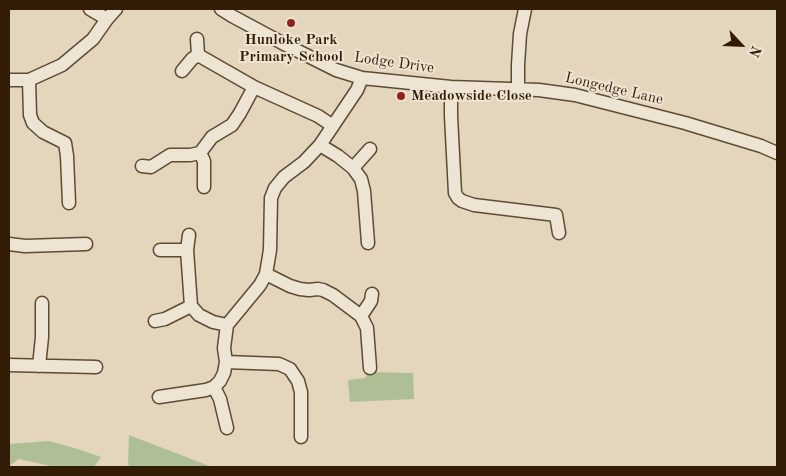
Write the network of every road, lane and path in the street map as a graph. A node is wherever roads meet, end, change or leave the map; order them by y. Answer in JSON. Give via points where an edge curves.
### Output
{"nodes":[{"id":1,"x":90,"y":9,"type":"edge"},
{"id":2,"x":116,"y":9,"type":"edge"},
{"id":3,"x":221,"y":9,"type":"edge"},
{"id":4,"x":525,"y":9,"type":"edge"},
{"id":5,"x":106,"y":19,"type":"junction"},
{"id":6,"x":197,"y":39,"type":"dead end"},
{"id":7,"x":198,"y":55,"type":"junction"},
{"id":8,"x":182,"y":71,"type":"dead end"},
{"id":9,"x":362,"y":78,"type":"junction"},
{"id":10,"x":9,"y":80,"type":"edge"},
{"id":11,"x":29,"y":80,"type":"junction"},
{"id":12,"x":254,"y":87,"type":"junction"},
{"id":13,"x":451,"y":87,"type":"junction"},
{"id":14,"x":518,"y":89,"type":"junction"},
{"id":15,"x":333,"y":126,"type":"junction"},
{"id":16,"x":320,"y":145,"type":"junction"},
{"id":17,"x":370,"y":149,"type":"dead end"},
{"id":18,"x":200,"y":153,"type":"junction"},
{"id":19,"x":777,"y":153,"type":"edge"},
{"id":20,"x":142,"y":166,"type":"dead end"},
{"id":21,"x":353,"y":168,"type":"junction"},
{"id":22,"x":204,"y":187,"type":"dead end"},
{"id":23,"x":69,"y":203,"type":"dead end"},
{"id":24,"x":559,"y":233,"type":"dead end"},
{"id":25,"x":189,"y":235,"type":"dead end"},
{"id":26,"x":368,"y":243,"type":"dead end"},
{"id":27,"x":9,"y":244,"type":"edge"},
{"id":28,"x":86,"y":244,"type":"dead end"},
{"id":29,"x":160,"y":250,"type":"dead end"},
{"id":30,"x":187,"y":250,"type":"junction"},
{"id":31,"x":266,"y":274,"type":"junction"},
{"id":32,"x":372,"y":294,"type":"dead end"},
{"id":33,"x":42,"y":303,"type":"dead end"},
{"id":34,"x":190,"y":306,"type":"junction"},
{"id":35,"x":361,"y":316,"type":"junction"},
{"id":36,"x":155,"y":321,"type":"dead end"},
{"id":37,"x":227,"y":325,"type":"junction"},
{"id":38,"x":226,"y":362,"type":"junction"},
{"id":39,"x":9,"y":365,"type":"edge"},
{"id":40,"x":39,"y":366,"type":"junction"},
{"id":41,"x":96,"y":367,"type":"dead end"},
{"id":42,"x":370,"y":368,"type":"dead end"},
{"id":43,"x":214,"y":387,"type":"junction"},
{"id":44,"x":159,"y":397,"type":"dead end"},
{"id":45,"x":227,"y":428,"type":"dead end"},
{"id":46,"x":301,"y":437,"type":"dead end"}],
"edges":[{"from":1,"to":5,"type":"street"},
{"from":2,"to":5,"type":"street"},
{"from":3,"to":9,"type":"street","name":"Lodge Drive","via":[[336,70]]},
{"from":4,"to":14,"type":"street","via":[[520,34]]},
{"from":5,"to":11,"type":"street","via":[[81,50],[62,65]]},
{"from":6,"to":7,"type":"street"},
{"from":7,"to":8,"type":"street"},
{"from":7,"to":12,"type":"street"},
{"from":9,"to":13,"type":"street","name":"Lodge Drive"},
{"from":9,"to":15,"type":"street"},
{"from":10,"to":11,"type":"street"},
{"from":11,"to":23,"type":"street","via":[[33,123],[42,132],[65,143]]},
{"from":12,"to":15,"type":"street"},
{"from":12,"to":18,"type":"street","via":[[232,126],[212,137]]},
{"from":13,"to":14,"type":"street","name":"Lodge Drive"},
{"from":13,"to":24,"type":"street","via":[[455,193],[458,198],[474,205],[556,215]]},
{"from":14,"to":19,"type":"street","name":"Longedge Lane","via":[[576,95],[685,123]]},
{"from":15,"to":16,"type":"street"},
{"from":16,"to":21,"type":"street"},
{"from":16,"to":31,"type":"street","via":[[275,188],[271,198]]},
{"from":17,"to":21,"type":"street"},
{"from":18,"to":20,"type":"street","via":[[170,155],[151,167]]},
{"from":18,"to":22,"type":"street","via":[[204,161]]},
{"from":21,"to":26,"type":"street","via":[[361,179],[364,192]]},
{"from":25,"to":30,"type":"street"},
{"from":27,"to":28,"type":"street"},
{"from":29,"to":30,"type":"street"},
{"from":30,"to":34,"type":"street"},
{"from":31,"to":35,"type":"street","via":[[300,290],[323,290]]},
{"from":31,"to":37,"type":"street"},
{"from":32,"to":35,"type":"street"},
{"from":33,"to":40,"type":"street"},
{"from":34,"to":36,"type":"street"},
{"from":34,"to":37,"type":"street","via":[[199,315]]},
{"from":35,"to":42,"type":"street","via":[[367,328]]},
{"from":37,"to":38,"type":"street"},
{"from":38,"to":43,"type":"street","via":[[224,373]]},
{"from":38,"to":46,"type":"street","via":[[279,364],[290,369],[301,392]]},
{"from":39,"to":40,"type":"street"},
{"from":40,"to":41,"type":"street"},
{"from":43,"to":44,"type":"street"},
{"from":43,"to":45,"type":"street"}]}
